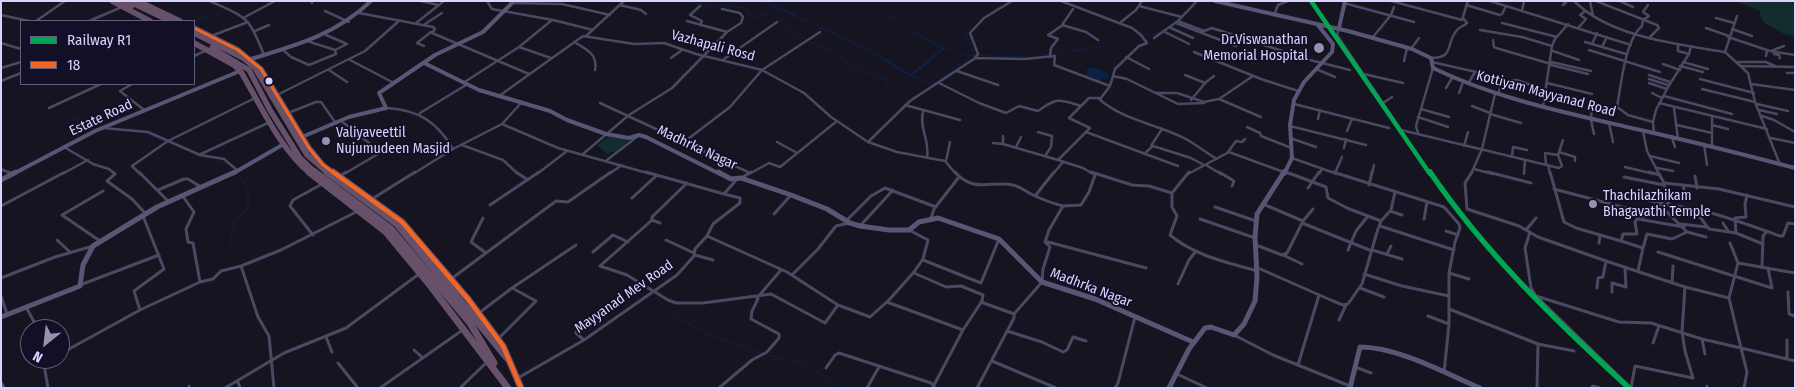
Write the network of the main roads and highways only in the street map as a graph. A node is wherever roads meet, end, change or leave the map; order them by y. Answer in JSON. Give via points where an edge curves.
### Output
{"nodes":[{"id":1,"x":112,"y":1,"type":"edge"},
{"id":2,"x":128,"y":1,"type":"edge"},
{"id":3,"x":138,"y":1,"type":"edge"},
{"id":4,"x":121,"y":4,"type":"edge"},
{"id":5,"x":145,"y":20,"type":"edge"},
{"id":6,"x":157,"y":20,"type":"edge"},
{"id":7,"x":168,"y":20,"type":"edge"},
{"id":8,"x":178,"y":20,"type":"edge"},
{"id":9,"x":195,"y":28,"type":"edge"},
{"id":10,"x":195,"y":34,"type":"edge"},
{"id":11,"x":195,"y":40,"type":"edge"},
{"id":12,"x":195,"y":44,"type":"edge"},
{"id":13,"x":510,"y":361,"type":"junction"},
{"id":14,"x":496,"y":372,"type":"junction"},
{"id":15,"x":508,"y":388,"type":"edge"},
{"id":16,"x":521,"y":388,"type":"edge"}],
"edges":[{"from":1,"to":4,"type":"highway"},
{"from":2,"to":7,"type":"highway"},
{"from":3,"to":8,"type":"highway"},
{"from":4,"to":5,"type":"highway"},
{"from":4,"to":6,"type":"highway"},
{"from":9,"to":13,"type":"highway","via":[[251,59],[262,69],[309,148],[323,164],[402,222],[479,314]]},
{"from":10,"to":13,"type":"highway","via":[[243,58],[255,68],[307,155],[397,224]]},
{"from":11,"to":14,"type":"highway","via":[[249,70],[300,158],[391,229],[470,323],[489,352]]},
{"from":12,"to":14,"type":"highway","via":[[240,71],[284,144],[302,167],[386,232]]},
{"from":13,"to":16,"type":"highway"},
{"from":14,"to":15,"type":"highway"}]}
